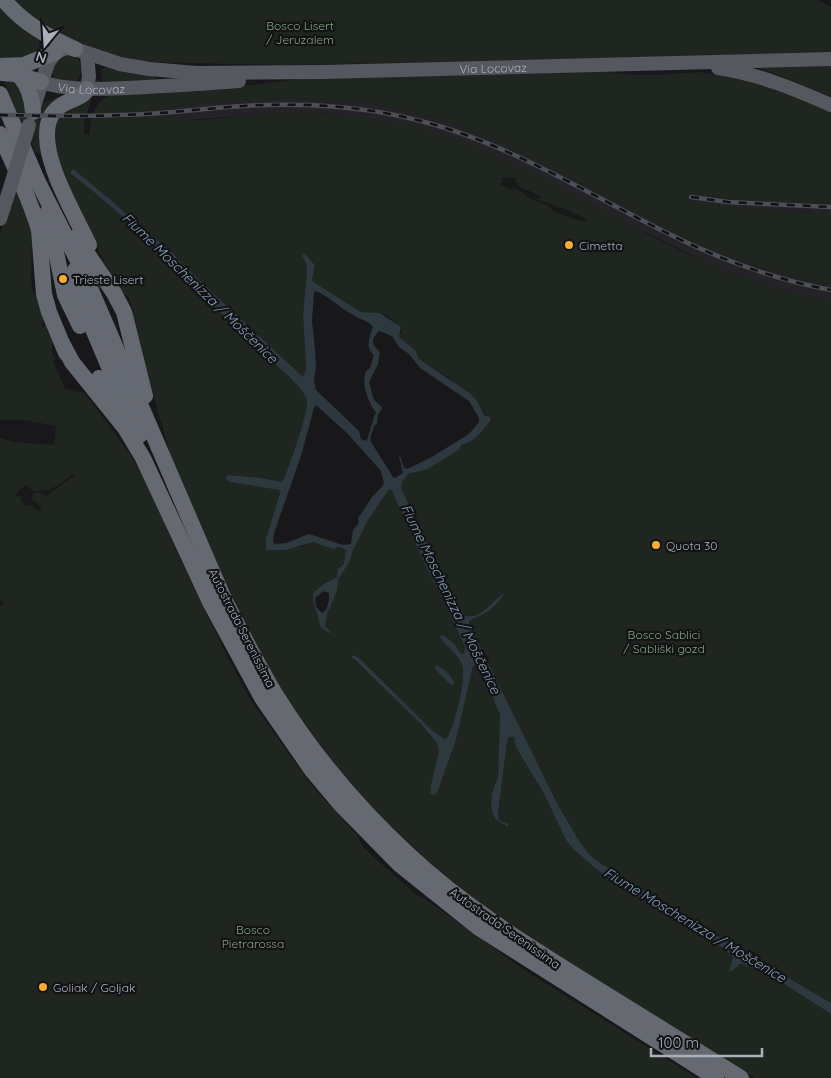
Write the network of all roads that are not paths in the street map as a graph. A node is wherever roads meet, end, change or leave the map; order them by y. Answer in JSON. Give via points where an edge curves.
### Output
{"nodes":[{"id":1,"x":4,"y":0,"type":"edge"},
{"id":2,"x":56,"y":52,"type":"junction"},
{"id":3,"x":81,"y":52,"type":"junction"},
{"id":4,"x":831,"y":59,"type":"edge"},
{"id":5,"x":665,"y":64,"type":"junction"},
{"id":6,"x":5,"y":71,"type":"edge"},
{"id":7,"x":322,"y":72,"type":"junction"},
{"id":8,"x":41,"y":82,"type":"junction"},
{"id":9,"x":69,"y":88,"type":"junction"},
{"id":10,"x":87,"y":89,"type":"junction"},
{"id":11,"x":0,"y":94,"type":"edge"},
{"id":12,"x":831,"y":105,"type":"edge"},
{"id":13,"x":31,"y":119,"type":"junction"},
{"id":14,"x":0,"y":134,"type":"edge"},
{"id":15,"x":33,"y":172,"type":"junction"},
{"id":16,"x":0,"y":218,"type":"edge"},
{"id":17,"x":99,"y":271,"type":"junction"},
{"id":18,"x":108,"y":297,"type":"junction"},
{"id":19,"x":157,"y":442,"type":"junction"},
{"id":20,"x":716,"y":1078,"type":"edge"},
{"id":21,"x":741,"y":1078,"type":"edge"}],
"edges":[{"from":1,"to":3,"type":"highway","via":[[37,30]]},
{"from":2,"to":3,"type":"main road","name":"Via Locovaz","via":[[67,48]]},
{"from":2,"to":6,"type":"highway"},
{"from":2,"to":8,"type":"main road"},
{"from":3,"to":7,"type":"main road","name":"Via Locovaz","via":[[148,69]]},
{"from":3,"to":10,"type":"main road","via":[[88,76]]},
{"from":4,"to":5,"type":"main road","name":"Via Locovaz"},
{"from":5,"to":7,"type":"main road","name":"Via Locovaz"},
{"from":5,"to":12,"type":"main road","name":"Via Locovaz","via":[[754,74]]},
{"from":6,"to":8,"type":"highway"},
{"from":6,"to":13,"type":"highway","via":[[24,81],[31,94]]},
{"from":7,"to":10,"type":"main road","name":"Via Locovaz","via":[[170,86]]},
{"from":8,"to":9,"type":"main road","name":"Via Locovaz"},
{"from":8,"to":13,"type":"main road"},
{"from":9,"to":10,"type":"main road","name":"Via Locovaz"},
{"from":9,"to":13,"type":"main road","via":[[44,98]]},
{"from":10,"to":17,"type":"highway","via":[[83,95],[60,105],[52,114],[48,146],[56,176]]},
{"from":11,"to":15,"type":"highway"},
{"from":13,"to":16,"type":"main road","bridge":true},
{"from":14,"to":20,"type":"highway","name":"Autostrada Serenissima","via":[[24,186],[37,225],[44,294],[62,343],[72,362],[126,428],[176,525],[211,604],[262,698],[311,769],[374,840],[425,887],[479,928]]},
{"from":15,"to":17,"type":"highway"},
{"from":15,"to":18,"type":"highway"},
{"from":15,"to":19,"type":"highway","via":[[81,267]]},
{"from":15,"to":19,"type":"highway","via":[[74,314],[99,363],[133,402]]},
{"from":17,"to":18,"type":"highway"},
{"from":17,"to":19,"type":"highway","via":[[124,312]]},
{"from":18,"to":19,"type":"highway","via":[[124,334]]},
{"from":19,"to":21,"type":"highway","name":"Autostrada Serenissima","via":[[224,599],[248,646],[297,727],[352,796],[409,855],[484,916]]}]}
